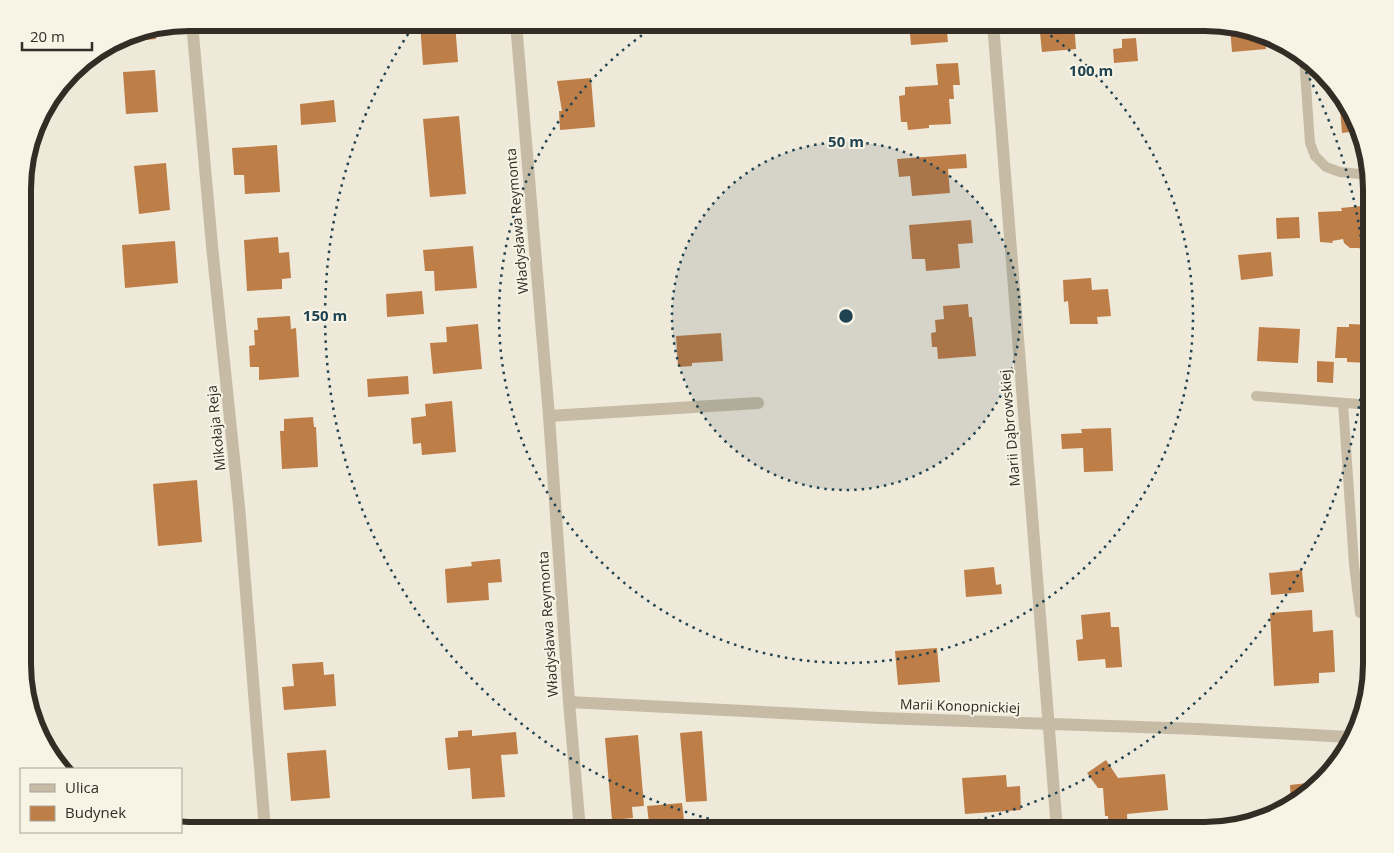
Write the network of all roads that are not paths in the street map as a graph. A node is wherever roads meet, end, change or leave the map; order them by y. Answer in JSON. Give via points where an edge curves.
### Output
{"nodes":[{"id":1,"x":994,"y":31,"type":"edge"},
{"id":2,"x":193,"y":32,"type":"edge"},
{"id":3,"x":517,"y":32,"type":"edge"},
{"id":4,"x":1305,"y":67,"type":"edge"},
{"id":5,"x":1362,"y":174,"type":"edge"},
{"id":6,"x":1256,"y":396,"type":"dead end"},
{"id":7,"x":758,"y":403,"type":"dead end"},
{"id":8,"x":1343,"y":403,"type":"junction"},
{"id":9,"x":1362,"y":404,"type":"edge"},
{"id":10,"x":549,"y":416,"type":"junction"},
{"id":11,"x":1362,"y":614,"type":"edge"},
{"id":12,"x":569,"y":702,"type":"junction"},
{"id":13,"x":1048,"y":724,"type":"junction"},
{"id":14,"x":1344,"y":737,"type":"edge"},
{"id":15,"x":1056,"y":821,"type":"edge"},
{"id":16,"x":263,"y":822,"type":"edge"},
{"id":17,"x":579,"y":822,"type":"edge"}],
"edges":[{"from":1,"to":13,"type":"street","name":"Marii Dąbrowskiej"},
{"from":2,"to":16,"type":"street","name":"Mikołaja Reja","via":[[239,506]]},
{"from":3,"to":10,"type":"street","name":"Władysława Reymonta"},
{"from":4,"to":5,"type":"lane","via":[[1310,143],[1315,156],[1326,167]]},
{"from":6,"to":8,"type":"lane"},
{"from":7,"to":10,"type":"street"},
{"from":8,"to":9,"type":"lane"},
{"from":8,"to":11,"type":"lane","via":[[1354,564]]},
{"from":10,"to":12,"type":"street","name":"Władysława Reymonta"},
{"from":12,"to":13,"type":"street","name":"Marii Konopnickiej"},
{"from":12,"to":17,"type":"street","name":"Władysława Reymonta"},
{"from":13,"to":14,"type":"street","name":"Marii Konopnickiej"},
{"from":13,"to":15,"type":"street","name":"Marii Dąbrowskiej"}]}
